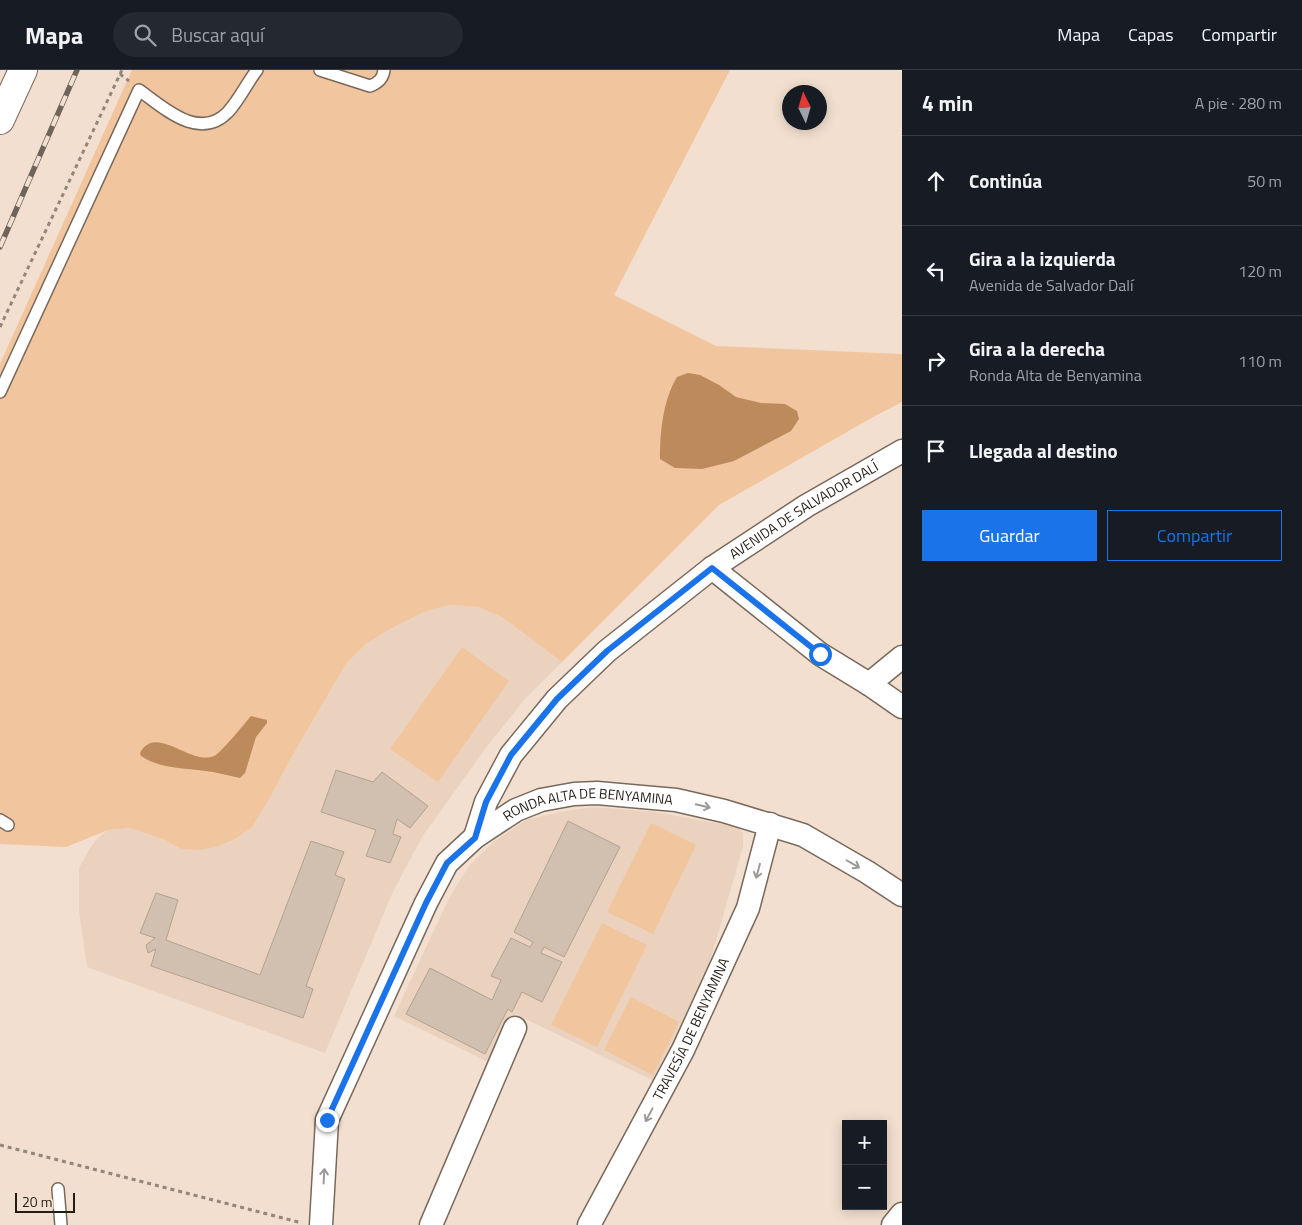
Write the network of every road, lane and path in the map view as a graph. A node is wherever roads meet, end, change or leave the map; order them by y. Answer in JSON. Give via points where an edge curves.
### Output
{"nodes":[{"id":1,"x":23,"y":70,"type":"edge"},
{"id":2,"x":122,"y":70,"type":"edge"},
{"id":3,"x":257,"y":70,"type":"edge"},
{"id":4,"x":320,"y":70,"type":"edge"},
{"id":5,"x":384,"y":70,"type":"edge"},
{"id":6,"x":0,"y":120,"type":"edge"},
{"id":7,"x":0,"y":327,"type":"edge"},
{"id":8,"x":0,"y":392,"type":"edge"},
{"id":9,"x":902,"y":451,"type":"edge"},
{"id":10,"x":712,"y":568,"type":"junction"},
{"id":11,"x":902,"y":657,"type":"edge"},
{"id":12,"x":869,"y":684,"type":"junction"},
{"id":13,"x":902,"y":707,"type":"edge"},
{"id":14,"x":770,"y":824,"type":"junction"},
{"id":15,"x":475,"y":838,"type":"junction"},
{"id":16,"x":902,"y":896,"type":"edge"},
{"id":17,"x":515,"y":1028,"type":"dead end"},
{"id":18,"x":0,"y":1144,"type":"edge"},
{"id":19,"x":58,"y":1190,"type":"dead end"},
{"id":20,"x":902,"y":1214,"type":"edge"},
{"id":21,"x":61,"y":1225,"type":"edge"},
{"id":22,"x":311,"y":1225,"type":"edge"},
{"id":23,"x":321,"y":1225,"type":"edge"},
{"id":24,"x":431,"y":1225,"type":"edge"},
{"id":25,"x":589,"y":1225,"type":"edge"},
{"id":26,"x":893,"y":1225,"type":"edge"}],
"edges":[{"from":1,"to":6,"type":"main road"},
{"from":2,"to":7,"type":"path"},
{"from":3,"to":8,"type":"lane","via":[[227,113],[215,121],[197,124],[182,120],[139,90]]},
{"from":4,"to":5,"type":"lane","via":[[370,86],[378,83]]},
{"from":9,"to":10,"type":"street","name":"AVENIDA DE SALVADOR DALÍ","via":[[806,506]]},
{"from":10,"to":12,"type":"street","via":[[820,654]]},
{"from":10,"to":15,"type":"street","name":"AVENIDA DE SALVADOR DALÍ","via":[[607,651],[557,699],[511,755],[486,802]]},
{"from":11,"to":12,"type":"street"},
{"from":12,"to":13,"type":"street"},
{"from":15,"to":14,"type":"street","name":"RONDA ALTA DE BENYAMINA","one_way":true,"via":[[516,810],[541,800],[574,794],[676,800]]},
{"from":14,"to":16,"type":"street","name":"RONDA ALTA DE BENYAMINA","one_way":true,"via":[[803,835]]},
{"from":14,"to":25,"type":"street","name":"TRAVESÍA DE BENYAMINA","one_way":true,"via":[[748,908],[692,1033]]},
{"from":23,"to":15,"type":"street","name":"RONDA ALTA DE BENYAMINA","one_way":true,"via":[[327,1120],[438,879],[447,863]]},
{"from":17,"to":24,"type":"street"},
{"from":18,"to":22,"type":"path"},
{"from":19,"to":21,"type":"lane"},
{"from":20,"to":26,"type":"street"}]}
